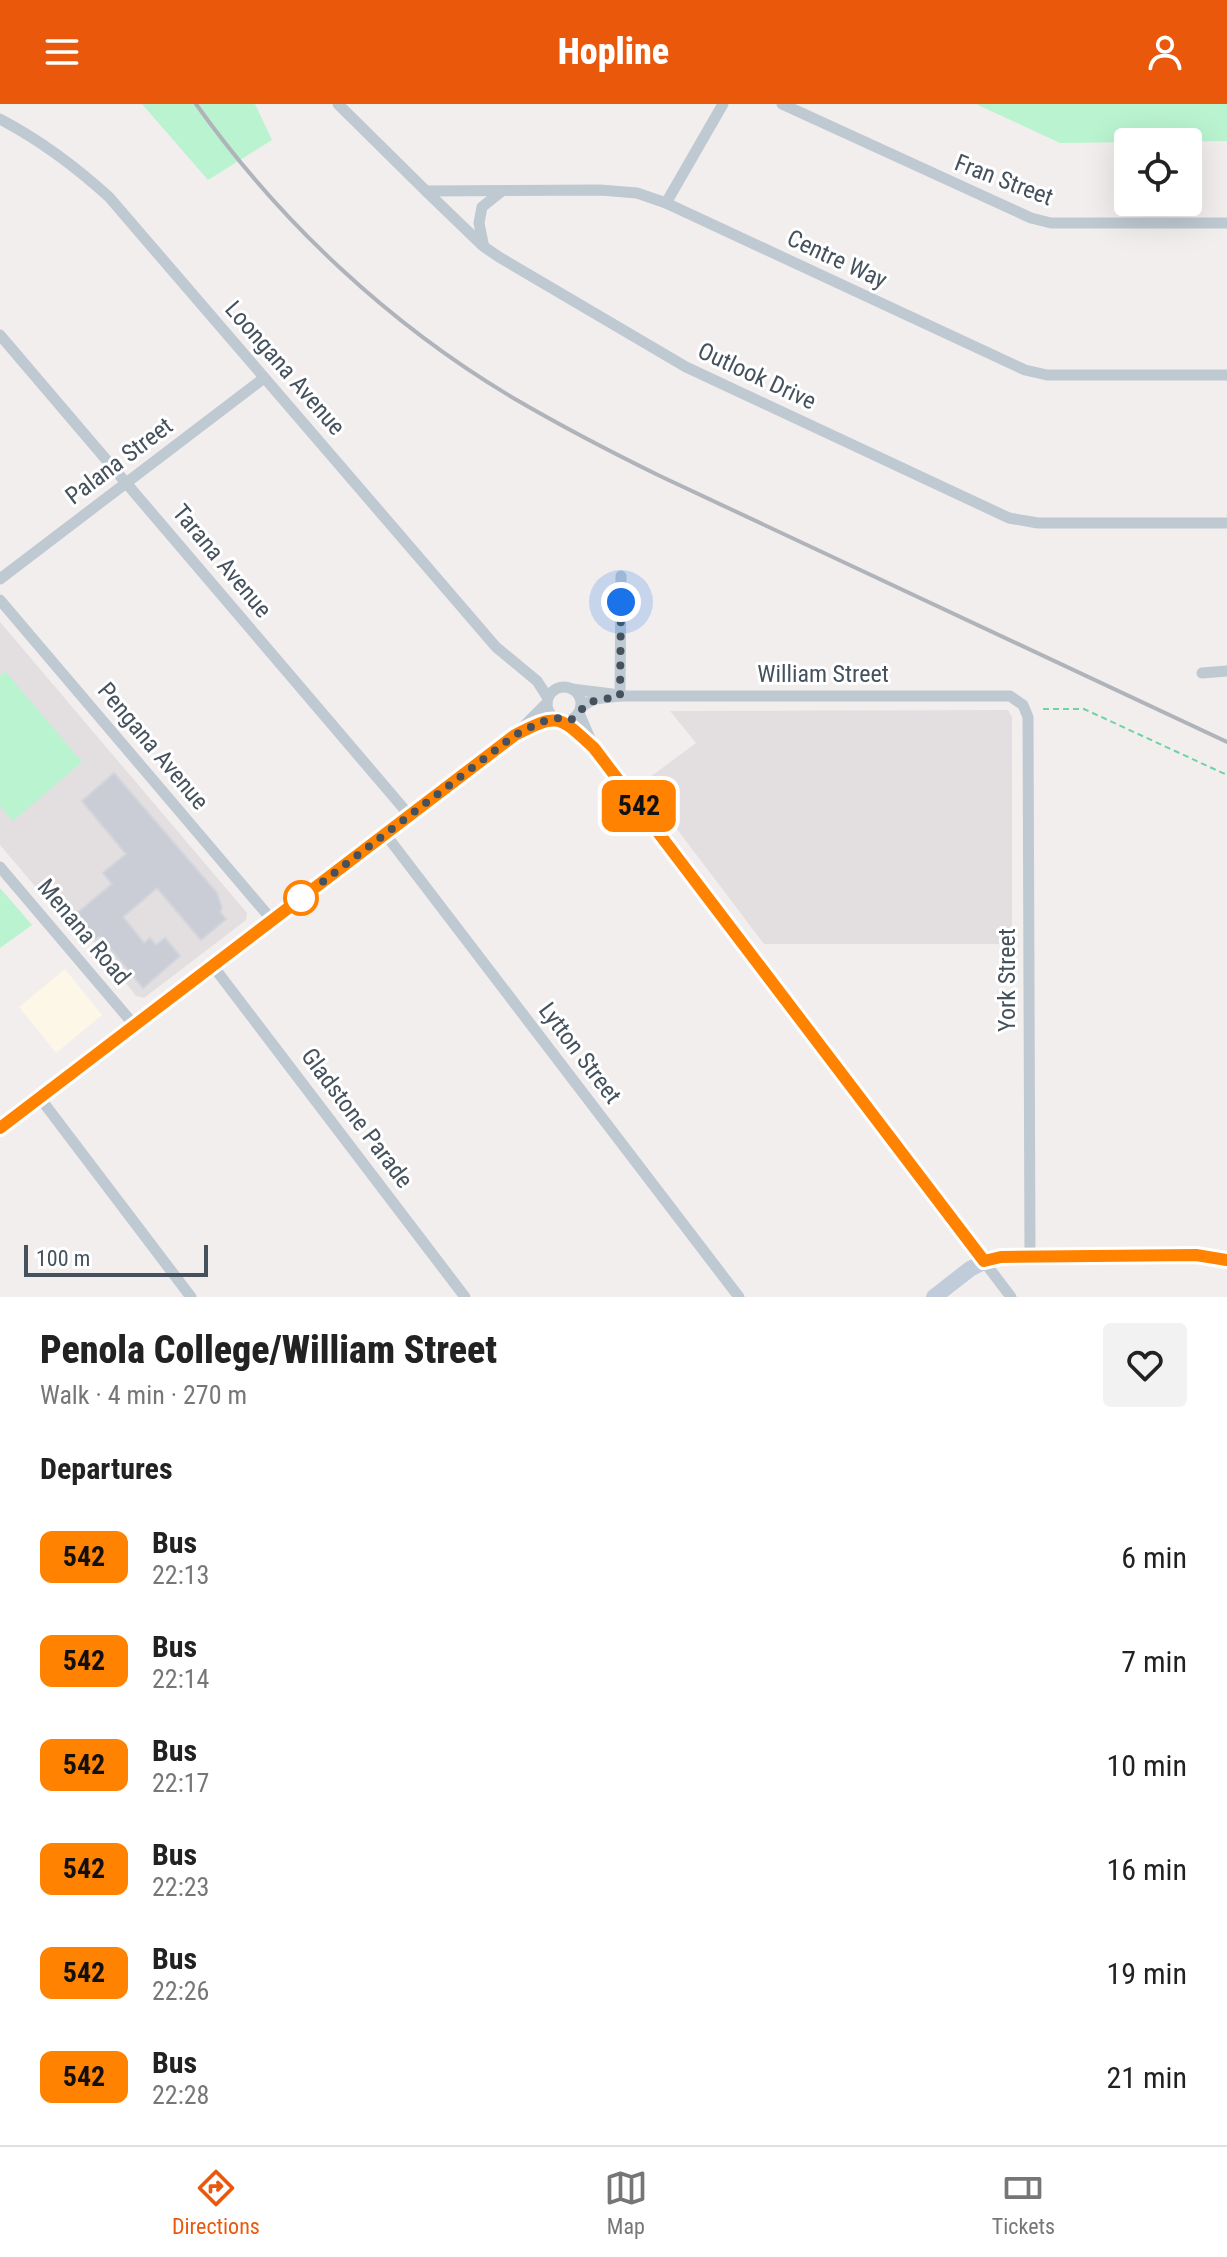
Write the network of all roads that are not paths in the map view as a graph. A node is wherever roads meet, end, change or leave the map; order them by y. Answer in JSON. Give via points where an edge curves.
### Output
{"nodes":[{"id":1,"x":338,"y":104,"type":"edge"},
{"id":2,"x":723,"y":104,"type":"edge"},
{"id":3,"x":782,"y":104,"type":"edge"},
{"id":4,"x":0,"y":119,"type":"edge"},
{"id":5,"x":426,"y":191,"type":"junction"},
{"id":6,"x":503,"y":191,"type":"junction"},
{"id":7,"x":666,"y":203,"type":"junction"},
{"id":8,"x":1227,"y":223,"type":"edge"},
{"id":9,"x":483,"y":246,"type":"junction"},
{"id":10,"x":0,"y":335,"type":"edge"},
{"id":11,"x":1227,"y":375,"type":"edge"},
{"id":12,"x":264,"y":378,"type":"junction"},
{"id":13,"x":127,"y":483,"type":"junction"},
{"id":14,"x":1227,"y":523,"type":"edge"},
{"id":15,"x":621,"y":576,"type":"dead end"},
{"id":16,"x":0,"y":579,"type":"edge"},
{"id":17,"x":0,"y":600,"type":"edge"},
{"id":18,"x":519,"y":665,"type":"junction"},
{"id":19,"x":1227,"y":671,"type":"edge"},
{"id":20,"x":1202,"y":673,"type":"dead end"},
{"id":21,"x":569,"y":688,"type":"junction"},
{"id":22,"x":620,"y":696,"type":"junction"},
{"id":23,"x":548,"y":701,"type":"junction"},
{"id":24,"x":1023,"y":705,"type":"joint"},
{"id":25,"x":580,"y":710,"type":"junction"},
{"id":26,"x":560,"y":720,"type":"junction"},
{"id":27,"x":515,"y":735,"type":"junction"},
{"id":28,"x":594,"y":748,"type":"junction"},
{"id":29,"x":410,"y":816,"type":"junction"},
{"id":30,"x":386,"y":835,"type":"junction"},
{"id":31,"x":0,"y":867,"type":"edge"},
{"id":32,"x":272,"y":920,"type":"junction"},
{"id":33,"x":213,"y":966,"type":"junction"},
{"id":34,"x":135,"y":1026,"type":"junction"},
{"id":35,"x":40,"y":1098,"type":"junction"},
{"id":36,"x":0,"y":1128,"type":"edge"},
{"id":37,"x":1227,"y":1247,"type":"edge"},
{"id":38,"x":1196,"y":1255,"type":"junction"},
{"id":39,"x":1030,"y":1256,"type":"junction"},
{"id":40,"x":1227,"y":1260,"type":"edge"},
{"id":41,"x":984,"y":1261,"type":"junction"},
{"id":42,"x":191,"y":1297,"type":"edge"},
{"id":43,"x":465,"y":1297,"type":"edge"},
{"id":44,"x":739,"y":1297,"type":"edge"},
{"id":45,"x":934,"y":1297,"type":"edge"},
{"id":46,"x":1011,"y":1297,"type":"edge"}],
"edges":[{"from":1,"to":5,"type":"street","name":"Outlook Drive"},
{"from":2,"to":7,"type":"street"},
{"from":3,"to":8,"type":"street","name":"Fran Street","via":[[1031,218],[1051,223]]},
{"from":4,"to":12,"type":"street","name":"Loongana Avenue","via":[[38,139],[109,197]]},
{"from":5,"to":6,"type":"street","name":"Centre Way"},
{"from":5,"to":9,"type":"street","name":"Outlook Drive"},
{"from":6,"to":7,"type":"street","name":"Centre Way","via":[[600,190],[637,193]]},
{"from":6,"to":9,"type":"street","via":[[482,207]]},
{"from":7,"to":11,"type":"street","name":"Centre Way","via":[[1025,370],[1047,375]]},
{"from":9,"to":14,"type":"street","name":"Outlook Drive","via":[[686,367],[1009,518],[1038,523]]},
{"from":10,"to":13,"type":"street","name":"Tarana Avenue"},
{"from":12,"to":13,"type":"street","name":"Palana Street"},
{"from":12,"to":18,"type":"street","name":"Loongana Avenue","via":[[496,647]]},
{"from":13,"to":16,"type":"street","name":"Palana Street"},
{"from":13,"to":29,"type":"street","name":"Tarana Avenue"},
{"from":15,"to":22,"type":"street"},
{"from":17,"to":32,"type":"street","name":"Pengana Avenue"},
{"from":18,"to":21,"type":"street","name":"Loongana Avenue"},
{"from":18,"to":23,"type":"street","name":"Loongana Avenue"},
{"from":19,"to":20,"type":"street"},
{"from":21,"to":22,"type":"street","name":"William Street"},
{"from":21,"to":23,"type":"street","via":[[556,689]]},
{"from":21,"to":25,"type":"street","via":[[580,697]]},
{"from":22,"to":24,"type":"street","name":"William Street","via":[[1010,696]]},
{"from":22,"to":25,"type":"street","name":"William Street","via":[[594,699]]},
{"from":23,"to":26,"type":"street","via":[[551,714]]},
{"from":23,"to":27,"type":"street"},
{"from":24,"to":39,"type":"street","name":"York Street","via":[[1028,717]]},
{"from":25,"to":26,"type":"street"},
{"from":25,"to":28,"type":"street"},
{"from":26,"to":27,"type":"street","via":[[541,722]]},
{"from":26,"to":28,"type":"street"},
{"from":27,"to":29,"type":"street"},
{"from":28,"to":41,"type":"street"},
{"from":29,"to":30,"type":"street"},
{"from":30,"to":32,"type":"street"},
{"from":30,"to":44,"type":"street","name":"Lytton Street"},
{"from":31,"to":34,"type":"street","name":"Menana Road"},
{"from":32,"to":33,"type":"street"},
{"from":33,"to":34,"type":"street"},
{"from":33,"to":43,"type":"street","name":"Gladstone Parade"},
{"from":34,"to":35,"type":"street"},
{"from":35,"to":36,"type":"street"},
{"from":35,"to":42,"type":"street"},
{"from":37,"to":38,"type":"street"},
{"from":38,"to":39,"type":"street"},
{"from":38,"to":40,"type":"street"},
{"from":39,"to":41,"type":"street"},
{"from":41,"to":45,"type":"street"},
{"from":41,"to":46,"type":"street"}]}
